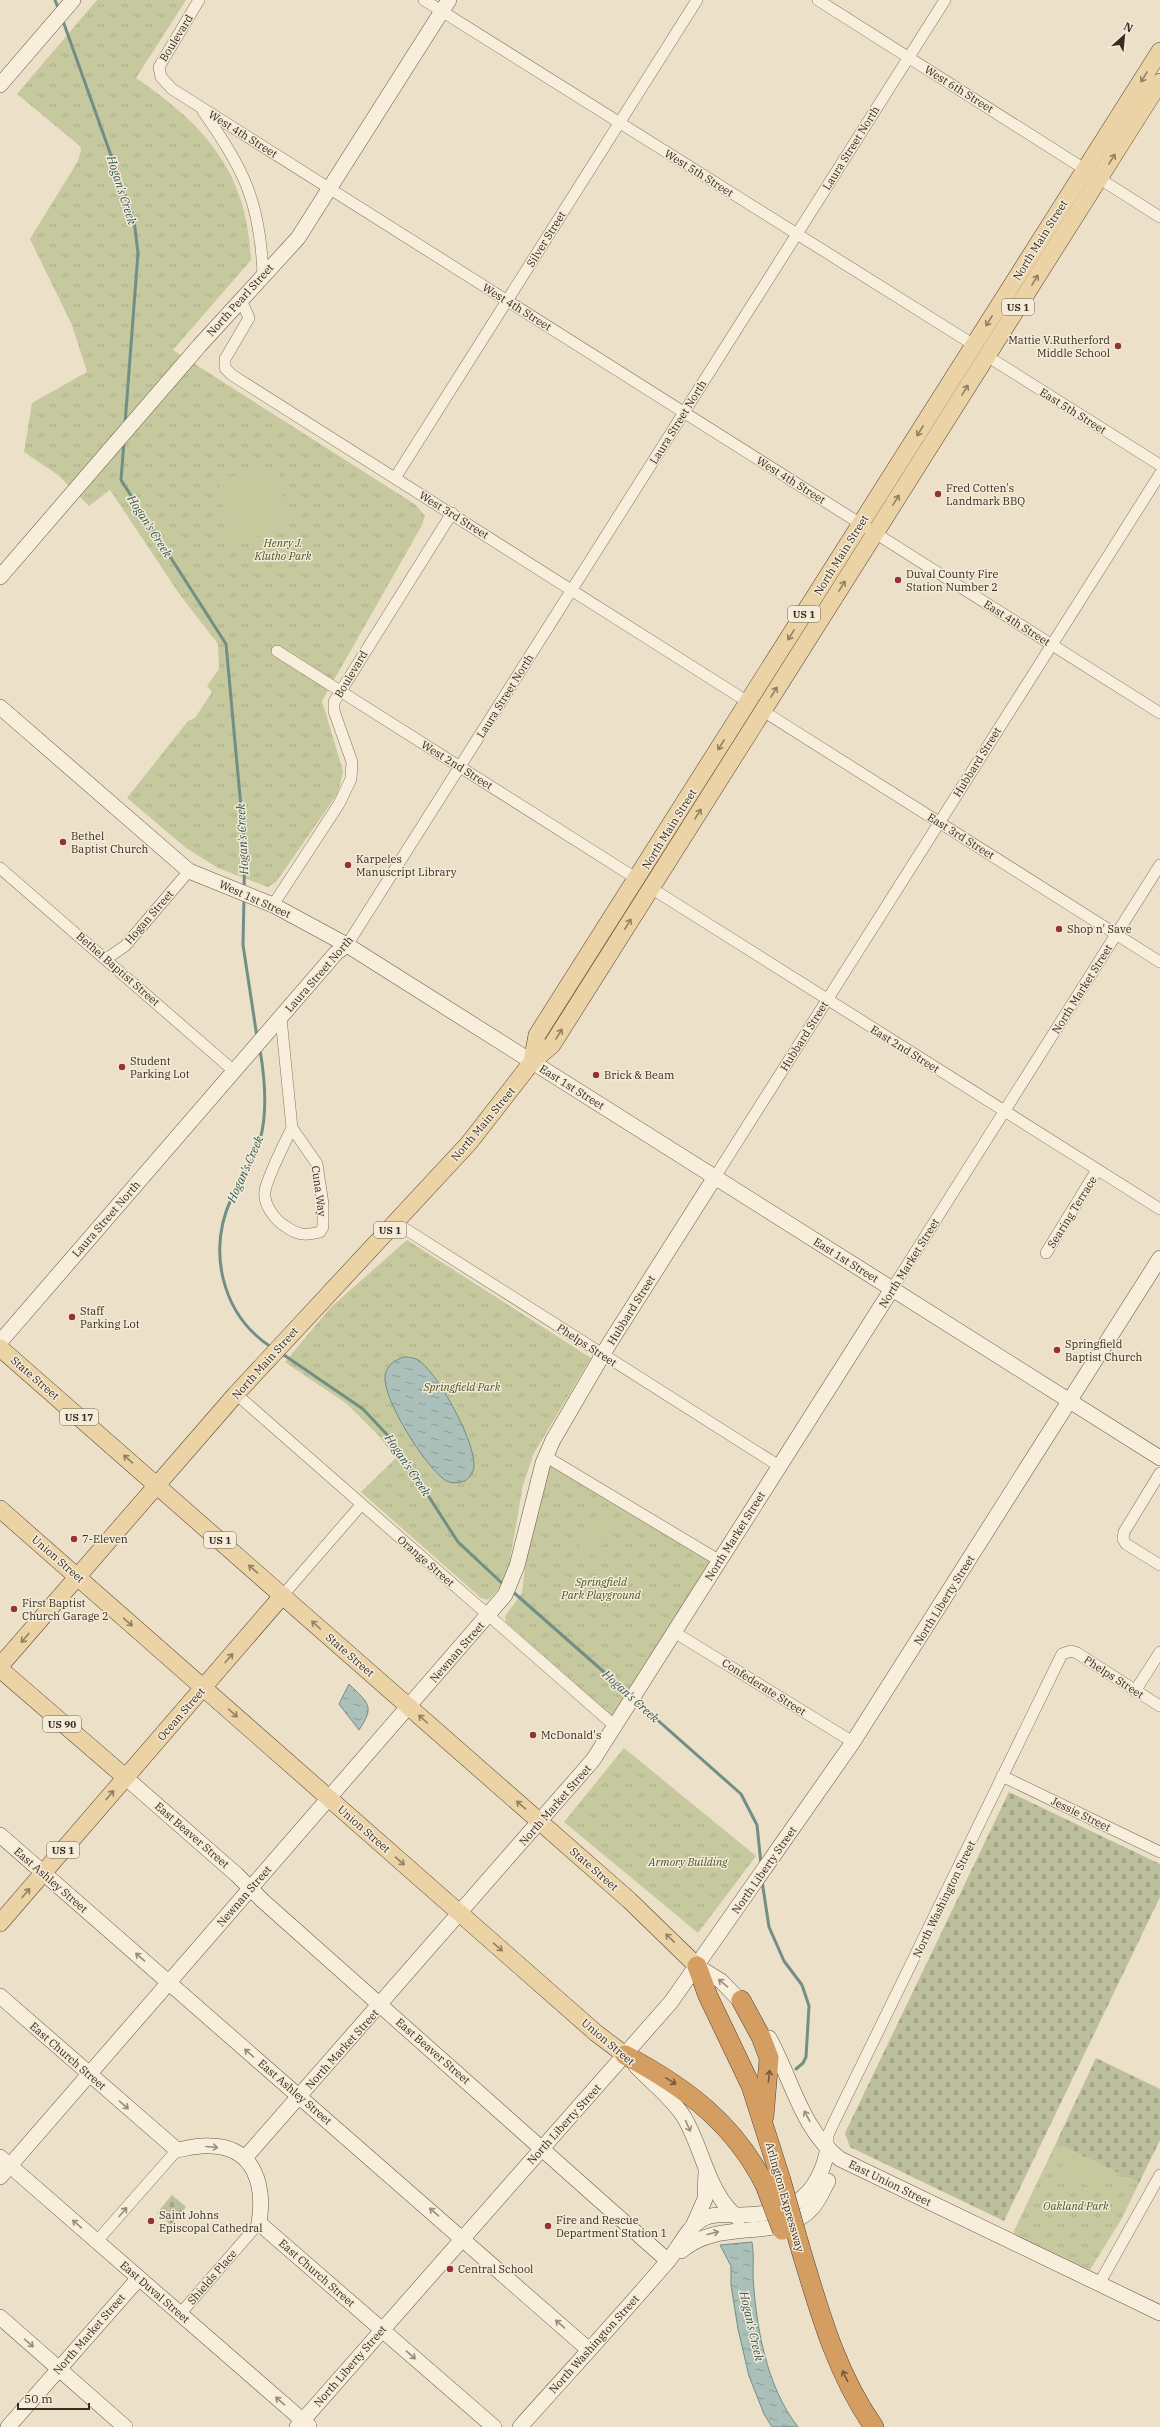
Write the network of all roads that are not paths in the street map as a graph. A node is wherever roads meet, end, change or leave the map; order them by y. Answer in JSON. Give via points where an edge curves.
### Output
{"nodes":[{"id":1,"x":73,"y":0,"type":"edge"},
{"id":2,"x":199,"y":0,"type":"edge"},
{"id":3,"x":424,"y":0,"type":"edge"},
{"id":4,"x":697,"y":0,"type":"edge"},
{"id":5,"x":818,"y":0,"type":"edge"},
{"id":6,"x":945,"y":0,"type":"edge"},
{"id":7,"x":445,"y":6,"type":"edge"},
{"id":8,"x":1160,"y":51,"type":"edge"},
{"id":9,"x":908,"y":57,"type":"junction"},
{"id":10,"x":161,"y":78,"type":"joint"},
{"id":11,"x":1160,"y":82,"type":"edge"},
{"id":12,"x":0,"y":85,"type":"edge"},
{"id":13,"x":201,"y":107,"type":"junction"},
{"id":14,"x":619,"y":122,"type":"junction"},
{"id":15,"x":1085,"y":170,"type":"junction"},
{"id":16,"x":1099,"y":178,"type":"junction"},
{"id":17,"x":329,"y":189,"type":"junction"},
{"id":18,"x":1160,"y":217,"type":"edge"},
{"id":19,"x":796,"y":235,"type":"junction"},
{"id":20,"x":263,"y":274,"type":"junction"},
{"id":21,"x":241,"y":300,"type":"junction"},
{"id":22,"x":507,"y":300,"type":"junction"},
{"id":23,"x":980,"y":350,"type":"junction"},
{"id":24,"x":684,"y":412,"type":"junction"},
{"id":25,"x":1160,"y":465,"type":"edge"},
{"id":26,"x":1160,"y":474,"type":"edge"},
{"id":27,"x":395,"y":478,"type":"junction"},
{"id":28,"x":452,"y":513,"type":"junction"},
{"id":29,"x":868,"y":529,"type":"junction"},
{"id":30,"x":0,"y":577,"type":"edge"},
{"id":31,"x":572,"y":589,"type":"junction"},
{"id":32,"x":1052,"y":645,"type":"junction"},
{"id":33,"x":277,"y":651,"type":"dead end"},
{"id":34,"x":340,"y":691,"type":"junction"},
{"id":35,"x":756,"y":706,"type":"junction"},
{"id":36,"x":0,"y":708,"type":"edge"},
{"id":37,"x":1160,"y":713,"type":"edge"},
{"id":38,"x":461,"y":767,"type":"junction"},
{"id":39,"x":940,"y":822,"type":"junction"},
{"id":40,"x":1160,"y":865,"type":"edge"},
{"id":41,"x":0,"y":868,"type":"edge"},
{"id":42,"x":189,"y":871,"type":"junction"},
{"id":43,"x":637,"y":879,"type":"junction"},
{"id":44,"x":651,"y":888,"type":"junction"},
{"id":45,"x":272,"y":906,"type":"junction"},
{"id":46,"x":1116,"y":934,"type":"junction"},
{"id":47,"x":347,"y":945,"type":"junction"},
{"id":48,"x":106,"y":959,"type":"junction"},
{"id":49,"x":1160,"y":962,"type":"edge"},
{"id":50,"x":828,"y":1000,"type":"junction"},
{"id":51,"x":281,"y":1018,"type":"junction"},
{"id":52,"x":532,"y":1062,"type":"junction"},
{"id":53,"x":234,"y":1071,"type":"junction"},
{"id":54,"x":1004,"y":1112,"type":"junction"},
{"id":55,"x":292,"y":1128,"type":"junction"},
{"id":56,"x":1097,"y":1170,"type":"junction"},
{"id":57,"x":715,"y":1177,"type":"junction"},
{"id":58,"x":1160,"y":1209,"type":"edge"},
{"id":59,"x":396,"y":1223,"type":"junction"},
{"id":60,"x":1046,"y":1254,"type":"dead end"},
{"id":61,"x":1160,"y":1258,"type":"edge"},
{"id":62,"x":892,"y":1289,"type":"junction"},
{"id":63,"x":0,"y":1342,"type":"edge"},
{"id":64,"x":0,"y":1348,"type":"edge"},
{"id":65,"x":604,"y":1356,"type":"junction"},
{"id":66,"x":236,"y":1394,"type":"junction"},
{"id":67,"x":1070,"y":1401,"type":"junction"},
{"id":68,"x":545,"y":1456,"type":"junction"},
{"id":69,"x":1160,"y":1458,"type":"edge"},
{"id":70,"x":779,"y":1466,"type":"junction"},
{"id":71,"x":1160,"y":1473,"type":"edge"},
{"id":72,"x":157,"y":1485,"type":"junction"},
{"id":73,"x":361,"y":1505,"type":"junction"},
{"id":74,"x":0,"y":1509,"type":"edge"},
{"id":75,"x":720,"y":1561,"type":"junction"},
{"id":76,"x":1160,"y":1565,"type":"edge"},
{"id":77,"x":78,"y":1577,"type":"junction"},
{"id":78,"x":283,"y":1595,"type":"junction"},
{"id":79,"x":488,"y":1616,"type":"junction"},
{"id":80,"x":674,"y":1632,"type":"junction"},
{"id":81,"x":1066,"y":1651,"type":"joint"},
{"id":82,"x":1160,"y":1652,"type":"edge"},
{"id":83,"x":0,"y":1668,"type":"edge"},
{"id":84,"x":204,"y":1688,"type":"junction"},
{"id":85,"x":1135,"y":1691,"type":"junction"},
{"id":86,"x":409,"y":1706,"type":"junction"},
{"id":87,"x":1160,"y":1706,"type":"edge"},
{"id":88,"x":616,"y":1727,"type":"junction"},
{"id":89,"x":853,"y":1742,"type":"junction"},
{"id":90,"x":1002,"y":1776,"type":"junction"},
{"id":91,"x":125,"y":1778,"type":"junction"},
{"id":92,"x":329,"y":1798,"type":"junction"},
{"id":93,"x":540,"y":1822,"type":"junction"},
{"id":94,"x":0,"y":1835,"type":"edge"},
{"id":95,"x":1160,"y":1852,"type":"edge"},
{"id":96,"x":43,"y":1873,"type":"junction"},
{"id":97,"x":251,"y":1888,"type":"junction"},
{"id":98,"x":461,"y":1914,"type":"junction"},
{"id":99,"x":0,"y":1923,"type":"edge"},
{"id":100,"x":697,"y":1966,"type":"junction"},
{"id":101,"x":169,"y":1983,"type":"junction"},
{"id":102,"x":0,"y":1996,"type":"edge"},
{"id":103,"x":740,"y":2000,"type":"junction"},
{"id":104,"x":380,"y":2006,"type":"junction"},
{"id":105,"x":625,"y":2055,"type":"junction"},
{"id":106,"x":89,"y":2074,"type":"junction"},
{"id":107,"x":300,"y":2096,"type":"junction"},
{"id":108,"x":765,"y":2128,"type":"junction"},
{"id":109,"x":542,"y":2148,"type":"junction"},
{"id":110,"x":828,"y":2148,"type":"junction"},
{"id":111,"x":177,"y":2150,"type":"junction"},
{"id":112,"x":245,"y":2158,"type":"junction"},
{"id":113,"x":5,"y":2161,"type":"edge"},
{"id":114,"x":705,"y":2166,"type":"junction"},
{"id":115,"x":0,"y":2177,"type":"edge"},
{"id":116,"x":1159,"y":2177,"type":"edge"},
{"id":117,"x":773,"y":2182,"type":"junction"},
{"id":118,"x":734,"y":2214,"type":"junction"},
{"id":119,"x":259,"y":2223,"type":"junction"},
{"id":120,"x":757,"y":2228,"type":"junction"},
{"id":121,"x":691,"y":2229,"type":"junction"},
{"id":122,"x":463,"y":2239,"type":"junction"},
{"id":123,"x":97,"y":2241,"type":"junction"},
{"id":124,"x":668,"y":2261,"type":"junction"},
{"id":125,"x":139,"y":2278,"type":"junction"},
{"id":126,"x":1099,"y":2284,"type":"junction"},
{"id":127,"x":180,"y":2314,"type":"junction"},
{"id":128,"x":1160,"y":2314,"type":"edge"},
{"id":129,"x":0,"y":2317,"type":"edge"},
{"id":130,"x":382,"y":2330,"type":"junction"},
{"id":131,"x":589,"y":2350,"type":"junction"},
{"id":132,"x":59,"y":2369,"type":"junction"},
{"id":133,"x":859,"y":2418,"type":"edge"},
{"id":134,"x":303,"y":2425,"type":"edge"},
{"id":135,"x":8,"y":2427,"type":"edge"},
{"id":136,"x":126,"y":2427,"type":"edge"},
{"id":137,"x":494,"y":2427,"type":"edge"},
{"id":138,"x":520,"y":2427,"type":"edge"},
{"id":139,"x":874,"y":2427,"type":"edge"}],
"edges":[{"from":1,"to":12,"type":"street"},
{"from":2,"to":10,"type":"street","name":"Boulevard","via":[[161,61]]},
{"from":3,"to":7,"type":"street","name":"West 5th Street"},
{"from":4,"to":14,"type":"street","name":"Silver Street"},
{"from":5,"to":9,"type":"street","name":"West 6th Street"},
{"from":6,"to":9,"type":"street","name":"Laura Street North"},
{"from":7,"to":14,"type":"street","name":"West 5th Street"},
{"from":7,"to":17,"type":"street","name":"North Pearl Street"},
{"from":8,"to":15,"type":"main road","name":"North Main Street","number":"US 1","one_way":true},
{"from":9,"to":15,"type":"street","name":"West 6th Street"},
{"from":9,"to":19,"type":"street","name":"Laura Street North"},
{"from":10,"to":13,"type":"street","name":"West 4th Street","via":[[172,89]]},
{"from":16,"to":11,"type":"main road","name":"North Main Street","number":"US 1","one_way":true},
{"from":13,"to":17,"type":"street","name":"West 4th Street"},
{"from":13,"to":20,"type":"street","via":[[239,166],[251,193],[260,235]]},
{"from":14,"to":19,"type":"street","name":"West 5th Street"},
{"from":14,"to":22,"type":"street","name":"Silver Street"},
{"from":15,"to":16,"type":"street","name":"West 6th Street"},
{"from":15,"to":23,"type":"main road","name":"North Main Street","number":"US 1","one_way":true},
{"from":16,"to":18,"type":"street","name":"West 6th Street"},
{"from":23,"to":16,"type":"main road","name":"North Main Street","number":"US 1","one_way":true},
{"from":17,"to":20,"type":"street","name":"North Pearl Street","via":[[298,238]]},
{"from":17,"to":22,"type":"street","name":"West 4th Street"},
{"from":19,"to":23,"type":"street","name":"West 5th Street"},
{"from":19,"to":24,"type":"street","name":"Laura Street North"},
{"from":20,"to":21,"type":"street","name":"North Pearl Street"},
{"from":21,"to":27,"type":"street","name":"West 3rd Street","via":[[249,318],[225,359],[225,368],[232,375]]},
{"from":21,"to":30,"type":"street","name":"North Pearl Street"},
{"from":22,"to":24,"type":"street","name":"West 4th Street"},
{"from":22,"to":27,"type":"street","name":"Silver Street"},
{"from":23,"to":25,"type":"street","name":"East 5th Street"},
{"from":23,"to":29,"type":"main road","name":"North Main Street","number":"US 1"},
{"from":24,"to":29,"type":"street","name":"West 4th Street"},
{"from":24,"to":31,"type":"street","name":"Laura Street North"},
{"from":26,"to":32,"type":"street","name":"Hubbard Street"},
{"from":27,"to":28,"type":"street","name":"West 3rd Street"},
{"from":28,"to":31,"type":"street","name":"West 3rd Street"},
{"from":28,"to":34,"type":"street","name":"Boulevard"},
{"from":29,"to":32,"type":"street","name":"East 4th Street"},
{"from":29,"to":35,"type":"main road","name":"North Main Street","number":"US 1"},
{"from":31,"to":35,"type":"street","name":"West 3rd Street"},
{"from":31,"to":38,"type":"street","name":"Laura Street North"},
{"from":32,"to":37,"type":"street","name":"East 4th Street"},
{"from":32,"to":39,"type":"street","name":"Hubbard Street"},
{"from":33,"to":34,"type":"street","name":"West 2nd Street"},
{"from":34,"to":38,"type":"street","name":"West 2nd Street"},
{"from":34,"to":45,"type":"street","name":"Boulevard","via":[[334,702],[334,711],[352,762],[351,779],[339,804]]},
{"from":35,"to":39,"type":"street","name":"East 3rd Street"},
{"from":35,"to":43,"type":"main road","name":"North Main Street","number":"US 1","one_way":true},
{"from":44,"to":35,"type":"main road","name":"North Main Street","number":"US 1","one_way":true},
{"from":36,"to":42,"type":"street","name":"West 1st Street"},
{"from":38,"to":43,"type":"street","name":"West 2nd Street"},
{"from":38,"to":47,"type":"street","name":"Laura Street North"},
{"from":39,"to":46,"type":"street","name":"East 3rd Street"},
{"from":39,"to":50,"type":"street","name":"Hubbard Street"},
{"from":40,"to":46,"type":"street","name":"North Market Street"},
{"from":41,"to":48,"type":"street","name":"Bethel Baptist Street"},
{"from":42,"to":45,"type":"street","name":"West 1st Street"},
{"from":42,"to":48,"type":"street","name":"Hogan Street","via":[[125,946]]},
{"from":43,"to":52,"type":"main road","name":"North Main Street","number":"US 1","via":[[537,1036]]},
{"from":44,"to":50,"type":"street","name":"East 2nd Street"},
{"from":52,"to":44,"type":"main road","name":"North Main Street","number":"US 1","one_way":true,"via":[[552,1045]]},
{"from":45,"to":47,"type":"street","name":"West 1st Street"},
{"from":46,"to":49,"type":"street","name":"East 3rd Street"},
{"from":46,"to":54,"type":"street","name":"North Market Street"},
{"from":47,"to":51,"type":"street","name":"Laura Street North","via":[[336,953]]},
{"from":47,"to":52,"type":"street","name":"West 1st Street"},
{"from":48,"to":53,"type":"street","name":"Bethel Baptist Street"},
{"from":50,"to":54,"type":"street","name":"East 2nd Street"},
{"from":50,"to":57,"type":"street","name":"Hubbard Street"},
{"from":51,"to":53,"type":"street","name":"Laura Street North"},
{"from":51,"to":55,"type":"street","name":"Cuna Way"},
{"from":52,"to":57,"type":"street","name":"East 1st Street"},
{"from":52,"to":59,"type":"main road","name":"North Main Street","number":"US 1","via":[[469,1143]]},
{"from":53,"to":63,"type":"street","name":"Laura Street North"},
{"from":54,"to":56,"type":"street","name":"East 2nd Street"},
{"from":54,"to":62,"type":"street","name":"North Market Street"},
{"from":55,"to":55,"type":"street","name":"Cuna Way","via":[[317,1164],[323,1204],[323,1227],[320,1232],[297,1234],[277,1221],[268,1205],[265,1191]]},
{"from":56,"to":58,"type":"street","name":"East 2nd Street"},
{"from":56,"to":60,"type":"street","name":"Searing Terrace"},
{"from":57,"to":62,"type":"street","name":"East 1st Street"},
{"from":57,"to":65,"type":"street","name":"Hubbard Street","via":[[609,1344]]},
{"from":59,"to":65,"type":"street","name":"Phelps Street"},
{"from":59,"to":66,"type":"main road","name":"North Main Street","number":"US 1"},
{"from":61,"to":67,"type":"street","name":"North Liberty Street"},
{"from":62,"to":67,"type":"street","name":"East 1st Street"},
{"from":62,"to":70,"type":"street","name":"North Market Street"},
{"from":72,"to":64,"type":"main road","name":"State Street","number":"US 17","one_way":true},
{"from":65,"to":68,"type":"street","name":"Hubbard Street"},
{"from":65,"to":70,"type":"street","name":"Phelps Street"},
{"from":66,"to":72,"type":"main road","name":"North Main Street","number":"US 1"},
{"from":66,"to":73,"type":"street","name":"Orange Street"},
{"from":67,"to":69,"type":"street","name":"East 1st Street"},
{"from":67,"to":89,"type":"street","name":"North Liberty Street"},
{"from":68,"to":75,"type":"street"},
{"from":68,"to":79,"type":"street","name":"Hubbard Street","via":[[512,1581]]},
{"from":70,"to":75,"type":"street","name":"North Market Street"},
{"from":71,"to":76,"type":"street","via":[[1124,1532],[1123,1539],[1126,1544]]},
{"from":72,"to":77,"type":"main road","name":"North Main Street","number":"US 1"},
{"from":78,"to":72,"type":"main road","name":"State Street","number":"US 1","one_way":true},
{"from":73,"to":78,"type":"street","name":"Ocean Street"},
{"from":73,"to":79,"type":"street","name":"Orange Street"},
{"from":74,"to":77,"type":"main road","name":"Union Street"},
{"from":75,"to":80,"type":"street","name":"North Market Street"},
{"from":77,"to":83,"type":"main road","name":"North Main Street","number":"US 1","one_way":true},
{"from":77,"to":84,"type":"main road","name":"Union Street","one_way":true},
{"from":84,"to":78,"type":"main road","name":"Ocean Street","number":"US 1","one_way":true},
{"from":86,"to":78,"type":"main road","name":"State Street","one_way":true},
{"from":79,"to":86,"type":"street","name":"Newnan Street"},
{"from":79,"to":88,"type":"street","name":"Orange Street"},
{"from":80,"to":88,"type":"street","name":"North Market Street"},
{"from":80,"to":89,"type":"street","name":"Confederate Street"},
{"from":81,"to":85,"type":"street","name":"Phelps Street","via":[[1077,1653]]},
{"from":81,"to":90,"type":"street","name":"North Washington Street","via":[[1058,1660]]},
{"from":82,"to":85,"type":"street"},
{"from":83,"to":91,"type":"main road","number":"US 90"},
{"from":84,"to":91,"type":"main road","name":"Ocean Street","number":"US 1"},
{"from":84,"to":92,"type":"main road","name":"Union Street","one_way":true},
{"from":85,"to":87,"type":"street","name":"Phelps Street"},
{"from":86,"to":92,"type":"street","name":"Newnan Street"},
{"from":93,"to":86,"type":"main road","name":"State Street","one_way":true},
{"from":88,"to":93,"type":"street","name":"North Market Street","via":[[583,1773]]},
{"from":89,"to":100,"type":"street","name":"North Liberty Street"},
{"from":90,"to":95,"type":"street","name":"Jessie Street"},
{"from":90,"to":110,"type":"street","name":"North Washington Street","via":[[831,2128]]},
{"from":96,"to":91,"type":"main road","name":"Ocean Street","number":"US 1","one_way":true},
{"from":91,"to":97,"type":"street","name":"East Beaver Street"},
{"from":92,"to":97,"type":"street","name":"Newnan Street"},
{"from":92,"to":98,"type":"main road","name":"Union Street","one_way":true},
{"from":93,"to":98,"type":"street","name":"North Market Street"},
{"from":100,"to":93,"type":"main road","name":"State Street","one_way":true,"via":[[651,1920]]},
{"from":94,"to":96,"type":"street","name":"East Ashley Street"},
{"from":99,"to":96,"type":"main road","name":"Ocean Street","number":"US 1","one_way":true},
{"from":101,"to":96,"type":"street","name":"East Ashley Street","one_way":true},
{"from":97,"to":101,"type":"street","name":"Newnan Street"},
{"from":97,"to":104,"type":"street","name":"East Beaver Street"},
{"from":98,"to":104,"type":"street","name":"North Market Street"},
{"from":98,"to":105,"type":"main road","name":"Union Street","one_way":true,"via":[[596,2033]]},
{"from":103,"to":100,"type":"street","name":"East Union Street","one_way":true,"via":[[721,1981]]},
{"from":100,"to":105,"type":"street","name":"North Liberty Street","via":[[660,2016]]},
{"from":100,"to":108,"type":"highway","name":"Arlington Expressway","via":[[706,1992],[744,2071]]},
{"from":101,"to":106,"type":"street","name":"Newnan Street"},
{"from":107,"to":101,"type":"street","name":"East Ashley Street","one_way":true},
{"from":102,"to":106,"type":"street","name":"East Church Street"},
{"from":108,"to":103,"type":"highway","one_way":true,"via":[[769,2058],[761,2037]]},
{"from":110,"to":103,"type":"street","name":"East Union Street","one_way":true,"via":[[809,2120],[766,2032]]},
{"from":104,"to":107,"type":"street","name":"North Market Street"},
{"from":104,"to":109,"type":"street","name":"East Beaver Street"},
{"from":105,"to":109,"type":"street","name":"North Liberty Street"},
{"from":105,"to":114,"type":"street","name":"Union Street","one_way":true,"via":[[681,2113]]},
{"from":105,"to":117,"type":"highway","name":"Arlington Expressway","one_way":true,"via":[[677,2085],[705,2106]]},
{"from":106,"to":111,"type":"street","name":"East Church Street","one_way":true},
{"from":106,"to":113,"type":"street","name":"Newnan Street"},
{"from":107,"to":112,"type":"street","name":"North Market Street"},
{"from":122,"to":107,"type":"street","name":"East Ashley Street","one_way":true},
{"from":108,"to":117,"type":"highway","name":"Arlington Expressway"},
{"from":109,"to":122,"type":"street","name":"North Liberty Street"},
{"from":109,"to":124,"type":"street","name":"East Beaver Street"},
{"from":110,"to":118,"type":"street","name":"North Washington Street","via":[[818,2181],[800,2201],[774,2211]]},
{"from":110,"to":120,"type":"street","name":"North Washington Street","via":[[830,2173],[814,2206],[791,2223]]},
{"from":110,"to":126,"type":"street","name":"East Union Street","via":[[849,2164]]},
{"from":111,"to":112,"type":"street","one_way":true,"via":[[211,2146],[228,2149]]},
{"from":123,"to":111,"type":"street","one_way":true},
{"from":112,"to":119,"type":"street","via":[[255,2173],[261,2189]]},
{"from":113,"to":115,"type":"street","name":"Newnan Street"},
{"from":123,"to":113,"type":"street","name":"East Duval Street","one_way":true},
{"from":114,"to":118,"type":"street","name":"Union Street","via":[[724,2203]]},
{"from":114,"to":121,"type":"street","name":"Union Street","via":[[705,2198]]},
{"from":116,"to":126,"type":"street"},
{"from":117,"to":133,"type":"highway","name":"Arlington Expressway","bridge":true,"via":[[794,2249]]},
{"from":118,"to":120,"type":"street","name":"Union Street"},
{"from":118,"to":121,"type":"street","name":"North Washington Street","via":[[707,2217]]},
{"from":119,"to":127,"type":"street","name":"Shields Place"},
{"from":119,"to":130,"type":"street","name":"East Church Street"},
{"from":124,"to":120,"type":"street","name":"North Washington Street","one_way":true,"via":[[702,2236],[721,2231]]},
{"from":121,"to":124,"type":"street","name":"North Washington Street"},
{"from":122,"to":130,"type":"street","name":"North Liberty Street"},
{"from":131,"to":122,"type":"street","name":"East Ashley Street","one_way":true},
{"from":123,"to":125,"type":"street","name":"East Duval Street"},
{"from":124,"to":131,"type":"street","name":"North Washington Street"},
{"from":125,"to":127,"type":"street","name":"East Duval Street"},
{"from":125,"to":132,"type":"street","name":"North Market Street"},
{"from":126,"to":128,"type":"street","name":"East Union Street"},
{"from":134,"to":127,"type":"street","name":"East Duval Street","one_way":true},
{"from":129,"to":132,"type":"street","one_way":true},
{"from":130,"to":134,"type":"street","name":"North Liberty Street"},
{"from":130,"to":137,"type":"street","name":"East Church Street","one_way":true},
{"from":131,"to":138,"type":"street","name":"North Washington Street"},
{"from":132,"to":135,"type":"street","name":"North Market Street"},
{"from":132,"to":136,"type":"street"},
{"from":133,"to":139,"type":"highway","name":"Arlington Expressway"}]}
